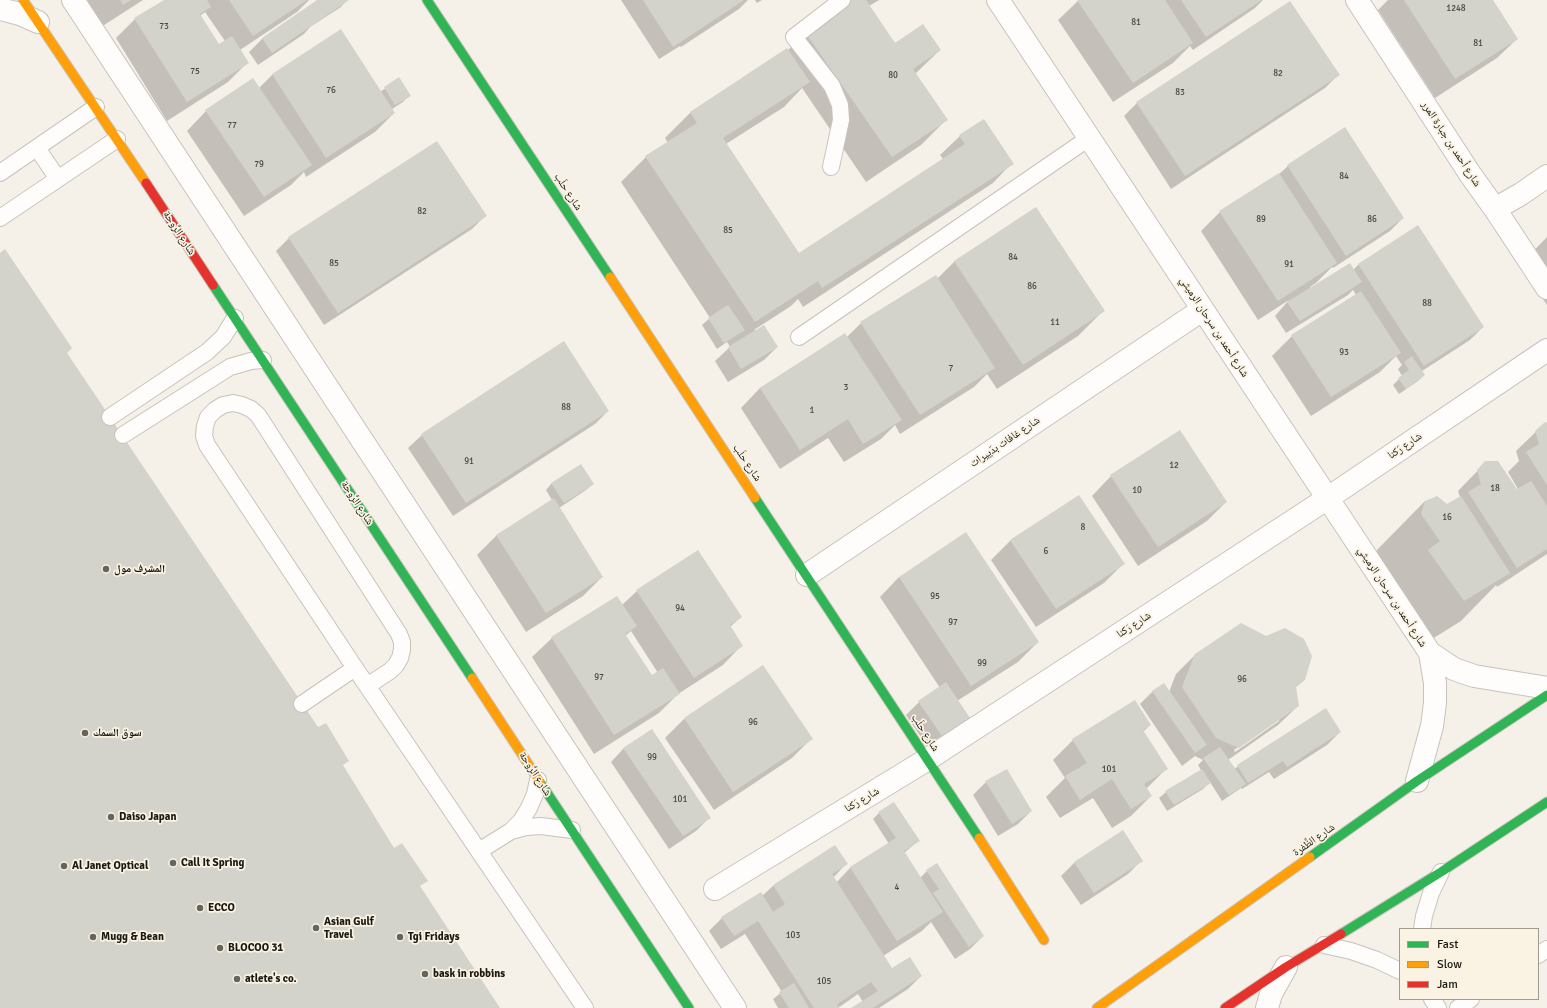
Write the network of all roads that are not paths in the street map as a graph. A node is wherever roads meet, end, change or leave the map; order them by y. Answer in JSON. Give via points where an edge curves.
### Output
{"nodes":[{"id":1,"x":23,"y":0,"type":"edge"},
{"id":2,"x":73,"y":0,"type":"edge"},
{"id":3,"x":427,"y":0,"type":"edge"},
{"id":4,"x":842,"y":0,"type":"edge"},
{"id":5,"x":998,"y":0,"type":"edge"},
{"id":6,"x":1357,"y":0,"type":"edge"},
{"id":7,"x":0,"y":9,"type":"edge"},
{"id":8,"x":38,"y":22,"type":"junction"},
{"id":9,"x":96,"y":107,"type":"junction"},
{"id":10,"x":1090,"y":138,"type":"junction"},
{"id":11,"x":117,"y":139,"type":"junction"},
{"id":12,"x":37,"y":148,"type":"junction"},
{"id":13,"x":831,"y":167,"type":"dead end"},
{"id":14,"x":0,"y":173,"type":"edge"},
{"id":15,"x":1547,"y":176,"type":"edge"},
{"id":16,"x":58,"y":179,"type":"junction"},
{"id":17,"x":1495,"y":209,"type":"junction"},
{"id":18,"x":0,"y":218,"type":"edge"},
{"id":19,"x":1547,"y":288,"type":"edge"},
{"id":20,"x":1202,"y":310,"type":"junction"},
{"id":21,"x":235,"y":318,"type":"junction"},
{"id":22,"x":799,"y":337,"type":"dead end"},
{"id":23,"x":1547,"y":350,"type":"edge"},
{"id":24,"x":263,"y":360,"type":"junction"},
{"id":25,"x":110,"y":417,"type":"dead end"},
{"id":26,"x":122,"y":435,"type":"dead end"},
{"id":27,"x":1328,"y":498,"type":"junction"},
{"id":28,"x":807,"y":575,"type":"junction"},
{"id":29,"x":1430,"y":653,"type":"junction"},
{"id":30,"x":355,"y":668,"type":"junction"},
{"id":31,"x":367,"y":686,"type":"junction"},
{"id":32,"x":1547,"y":688,"type":"edge"},
{"id":33,"x":1547,"y":695,"type":"edge"},
{"id":34,"x":302,"y":704,"type":"dead end"},
{"id":35,"x":928,"y":759,"type":"junction"},
{"id":36,"x":538,"y":780,"type":"junction"},
{"id":37,"x":1417,"y":781,"type":"junction"},
{"id":38,"x":1547,"y":802,"type":"edge"},
{"id":39,"x":572,"y":830,"type":"junction"},
{"id":40,"x":511,"y":831,"type":"junction"},
{"id":41,"x":479,"y":851,"type":"junction"},
{"id":42,"x":1442,"y":872,"type":"junction"},
{"id":43,"x":715,"y":889,"type":"dead end"},
{"id":44,"x":1422,"y":928,"type":"edge"},
{"id":45,"x":1044,"y":940,"type":"dead end"},
{"id":46,"x":1324,"y":945,"type":"junction"},
{"id":47,"x":1286,"y":967,"type":"junction"},
{"id":48,"x":1399,"y":971,"type":"edge"},
{"id":49,"x":1470,"y":1000,"type":"edge"},
{"id":50,"x":585,"y":1008,"type":"edge"},
{"id":51,"x":689,"y":1008,"type":"edge"},
{"id":52,"x":735,"y":1008,"type":"edge"},
{"id":53,"x":1097,"y":1008,"type":"edge"},
{"id":54,"x":1225,"y":1008,"type":"edge"},
{"id":55,"x":1267,"y":1008,"type":"edge"},
{"id":56,"x":1458,"y":1008,"type":"edge"}],
"edges":[{"from":1,"to":8,"type":"street","name":"شارع الرَّوحة"},
{"from":2,"to":52,"type":"street"},
{"from":3,"to":28,"type":"street","name":"شارع حلَب"},
{"from":4,"to":13,"type":"lane","via":[[794,37],[832,86],[840,104],[841,120]]},
{"from":5,"to":10,"type":"street","name":"شارع أحمد بن سرحان الرميثي"},
{"from":6,"to":17,"type":"street","name":"شارع أحمد بن جبارة المرر"},
{"from":7,"to":8,"type":"street"},
{"from":8,"to":9,"type":"street","name":"شارع الرَّوحة"},
{"from":9,"to":11,"type":"street","name":"شارع الرَّوحة"},
{"from":9,"to":12,"type":"lane"},
{"from":10,"to":20,"type":"street","name":"شارع أحمد بن سرحان الرميثي"},
{"from":10,"to":22,"type":"lane"},
{"from":11,"to":16,"type":"lane"},
{"from":11,"to":21,"type":"street","name":"شارع الرَّوحة"},
{"from":12,"to":14,"type":"lane"},
{"from":12,"to":16,"type":"lane"},
{"from":15,"to":17,"type":"street"},
{"from":16,"to":18,"type":"lane"},
{"from":17,"to":19,"type":"street","name":"شارع أحمد بن جبارة المرر"},
{"from":20,"to":27,"type":"street","name":"شارع أحمد بن سرحان الرميثي"},
{"from":20,"to":28,"type":"street","name":"شارع غافات بدَييرات"},
{"from":21,"to":24,"type":"street","name":"شارع الرَّوحة"},
{"from":21,"to":25,"type":"lane","via":[[223,337],[207,352]]},
{"from":23,"to":27,"type":"street","name":"شارع رَكنا"},
{"from":24,"to":26,"type":"lane","via":[[230,367]]},
{"from":24,"to":36,"type":"street","name":"شارع الرَّوحة"},
{"from":27,"to":29,"type":"street","name":"شارع أحمد بن سرحان الرميثي"},
{"from":27,"to":35,"type":"street","name":"شارع رَكنا"},
{"from":28,"to":35,"type":"street","name":"شارع حلَب"},
{"from":29,"to":32,"type":"street","name":"شارع أحمد بن سرحان الرميثي","via":[[1454,669],[1474,676]]},
{"from":29,"to":37,"type":"street","name":"شارع أحمد بن سرحان الرميثي","via":[[1435,703],[1432,726]]},
{"from":30,"to":31,"type":"lane"},
{"from":30,"to":31,"type":"lane","via":[[207,445],[204,436],[208,417],[224,405],[242,405],[258,416],[399,634],[402,650],[396,665]]},
{"from":30,"to":34,"type":"lane"},
{"from":31,"to":41,"type":"lane"},
{"from":33,"to":37,"type":"street","name":"شارع الظَّفرة"},
{"from":35,"to":43,"type":"street","name":"شارع رَكنا"},
{"from":35,"to":45,"type":"street","name":"شارع حلَب"},
{"from":36,"to":39,"type":"street","name":"شارع الرَّوحة"},
{"from":36,"to":40,"type":"lane","via":[[529,808]]},
{"from":37,"to":53,"type":"street","name":"شارع الظَّفرة"},
{"from":38,"to":42,"type":"street"},
{"from":39,"to":40,"type":"lane","via":[[541,826]]},
{"from":39,"to":51,"type":"street","name":"شارع الرَّوحة"},
{"from":40,"to":41,"type":"lane"},
{"from":41,"to":50,"type":"lane"},
{"from":42,"to":44,"type":"lane","via":[[1431,893]]},
{"from":42,"to":46,"type":"street"},
{"from":46,"to":47,"type":"street"},
{"from":46,"to":48,"type":"lane","via":[[1351,951]]},
{"from":47,"to":54,"type":"street"},
{"from":47,"to":55,"type":"street","via":[[1271,994]]},
{"from":49,"to":56,"type":"lane"}]}
